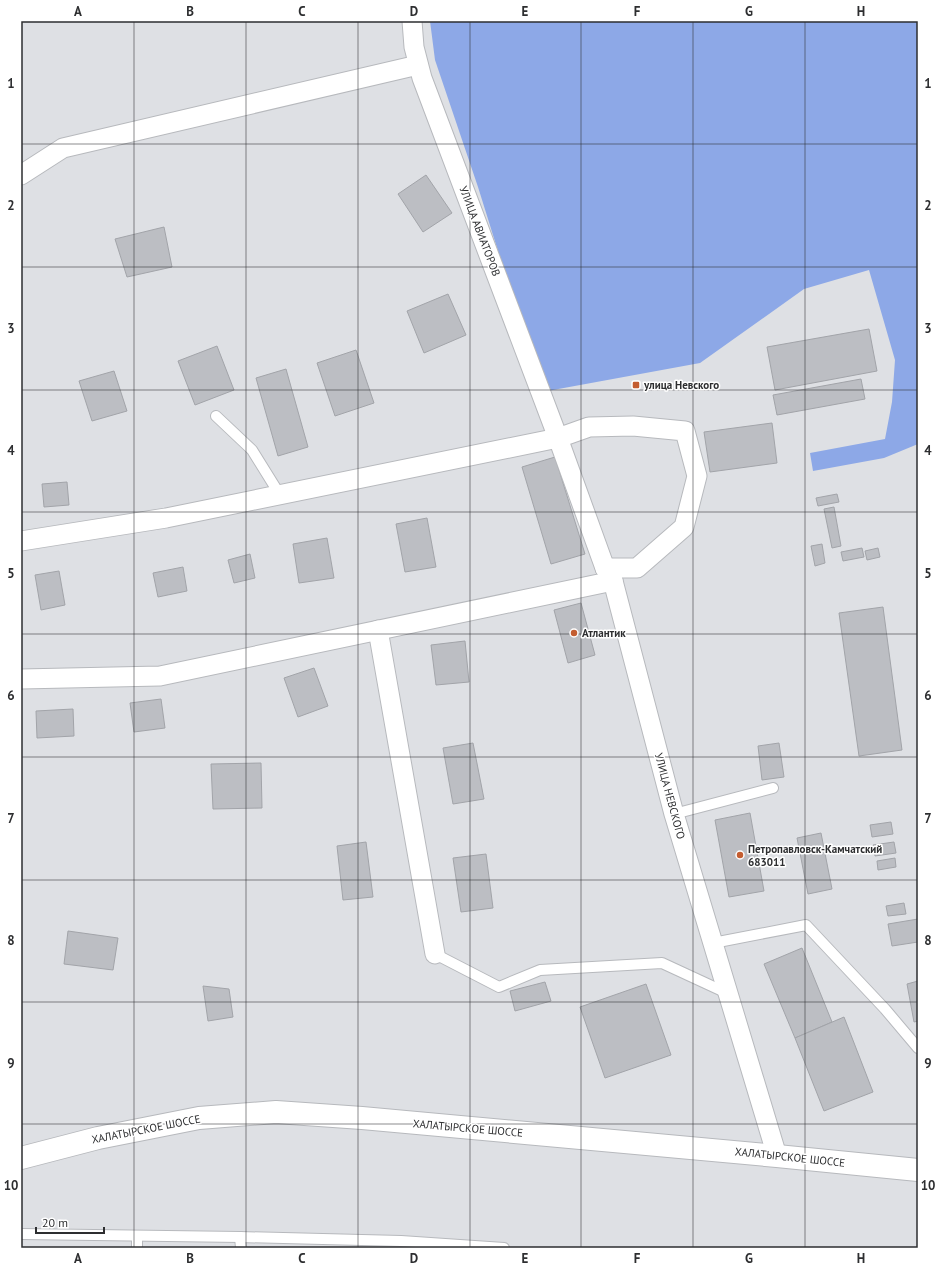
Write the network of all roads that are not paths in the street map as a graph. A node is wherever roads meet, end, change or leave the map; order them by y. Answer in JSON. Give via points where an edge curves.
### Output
{"nodes":[{"id":1,"x":412,"y":21,"type":"edge"},
{"id":2,"x":418,"y":64,"type":"junction"},
{"id":3,"x":21,"y":175,"type":"edge"},
{"id":4,"x":216,"y":416,"type":"dead end"},
{"id":5,"x":558,"y":438,"type":"junction"},
{"id":6,"x":280,"y":495,"type":"junction"},
{"id":7,"x":21,"y":541,"type":"edge"},
{"id":8,"x":609,"y":574,"type":"junction"},
{"id":9,"x":378,"y":630,"type":"junction"},
{"id":10,"x":21,"y":679,"type":"edge"},
{"id":11,"x":773,"y":788,"type":"dead end"},
{"id":12,"x":674,"y":814,"type":"junction"},
{"id":13,"x":713,"y":943,"type":"junction"},
{"id":14,"x":435,"y":954,"type":"joint"},
{"id":15,"x":729,"y":994,"type":"junction"},
{"id":16,"x":918,"y":1048,"type":"edge"},
{"id":17,"x":777,"y":1156,"type":"junction"},
{"id":18,"x":21,"y":1158,"type":"edge"},
{"id":19,"x":918,"y":1170,"type":"edge"},
{"id":20,"x":21,"y":1234,"type":"edge"},
{"id":21,"x":137,"y":1236,"type":"junction"},
{"id":22,"x":240,"y":1237,"type":"junction"},
{"id":23,"x":402,"y":1245,"type":"edge"},
{"id":24,"x":137,"y":1248,"type":"edge"},
{"id":25,"x":241,"y":1248,"type":"edge"},
{"id":26,"x":504,"y":1248,"type":"edge"}],
"edges":[{"from":1,"to":2,"type":"street","name":"УЛИЦА АВИАТОРОВ"},
{"from":2,"to":3,"type":"street","via":[[63,148]]},
{"from":2,"to":5,"type":"street","name":"УЛИЦА АВИАТОРОВ"},
{"from":4,"to":6,"type":"lane","via":[[252,450]]},
{"from":5,"to":6,"type":"street"},
{"from":5,"to":8,"type":"street","name":"УЛИЦА НЕВСКОГО"},
{"from":5,"to":8,"type":"street","via":[[589,427],[633,426],[684,430],[697,476],[684,527],[637,568]]},
{"from":6,"to":7,"type":"street","via":[[166,518]]},
{"from":8,"to":9,"type":"street"},
{"from":8,"to":12,"type":"street","name":"УЛИЦА НЕВСКОГО"},
{"from":9,"to":10,"type":"street","via":[[160,676]]},
{"from":9,"to":14,"type":"street"},
{"from":11,"to":12,"type":"lane"},
{"from":12,"to":13,"type":"street","name":"УЛИЦА НЕВСКОГО"},
{"from":13,"to":15,"type":"street","name":"УЛИЦА НЕВСКОГО"},
{"from":13,"to":16,"type":"lane","via":[[806,926],[885,1009]]},
{"from":14,"to":15,"type":"lane","via":[[499,987],[540,970],[662,963]]},
{"from":15,"to":17,"type":"street","name":"УЛИЦА НЕВСКОГО"},
{"from":17,"to":18,"type":"street","name":"ХАЛАТЫРСКОЕ ШОССЕ","via":[[276,1112],[199,1118],[98,1138]]},
{"from":17,"to":19,"type":"street","name":"ХАЛАТЫРСКОЕ ШОССЕ"},
{"from":20,"to":21,"type":"lane"},
{"from":21,"to":22,"type":"lane"},
{"from":21,"to":24,"type":"lane"},
{"from":22,"to":23,"type":"lane"},
{"from":22,"to":25,"type":"lane"},
{"from":23,"to":26,"type":"lane"}]}
